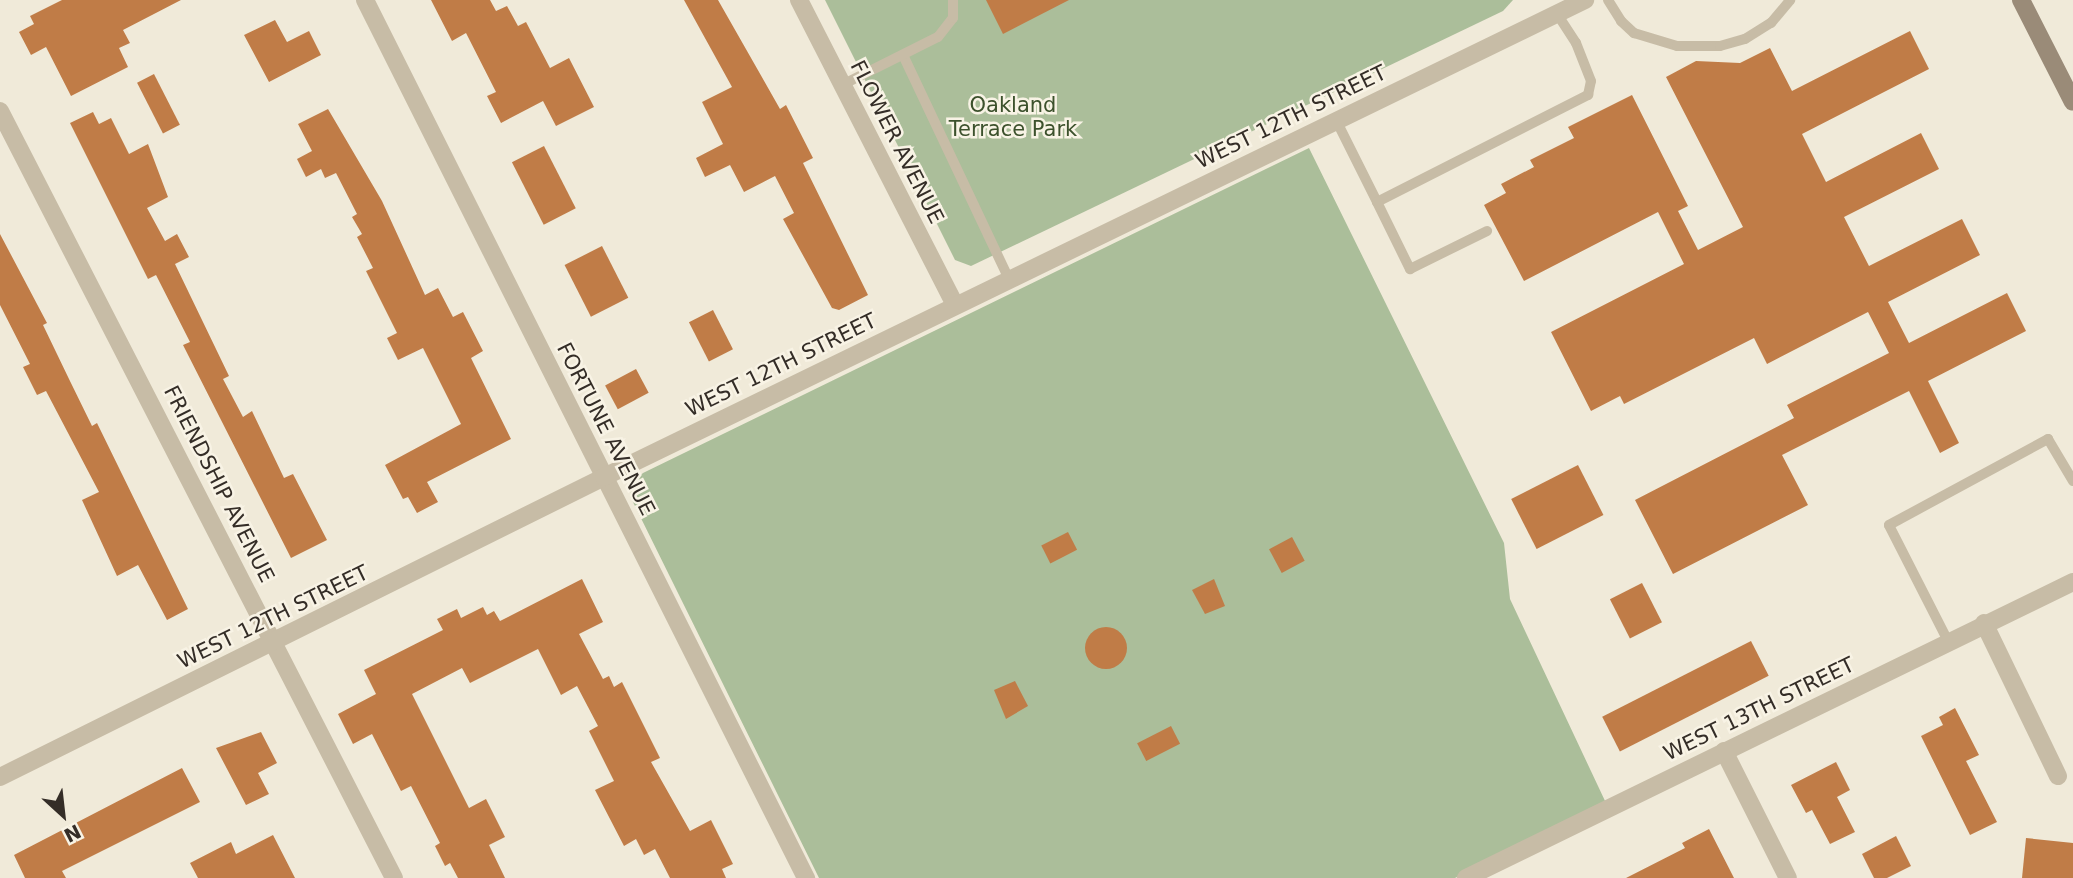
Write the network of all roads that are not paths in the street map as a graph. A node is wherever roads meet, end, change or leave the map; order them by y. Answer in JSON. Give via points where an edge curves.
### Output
{"nodes":[{"id":1,"x":365,"y":0,"type":"edge"},
{"id":2,"x":799,"y":0,"type":"edge"},
{"id":3,"x":953,"y":0,"type":"edge"},
{"id":4,"x":1585,"y":0,"type":"edge"},
{"id":5,"x":1608,"y":0,"type":"edge"},
{"id":6,"x":1790,"y":0,"type":"edge"},
{"id":7,"x":2021,"y":0,"type":"edge"},
{"id":8,"x":1553,"y":7,"type":"edge"},
{"id":9,"x":903,"y":55,"type":"junction"},
{"id":10,"x":842,"y":85,"type":"junction"},
{"id":11,"x":2073,"y":102,"type":"edge"},
{"id":12,"x":0,"y":111,"type":"edge"},
{"id":13,"x":1336,"y":120,"type":"junction"},
{"id":14,"x":1377,"y":202,"type":"junction"},
{"id":15,"x":1487,"y":231,"type":"dead end"},
{"id":16,"x":1009,"y":279,"type":"junction"},
{"id":17,"x":955,"y":305,"type":"junction"},
{"id":18,"x":604,"y":477,"type":"junction"},
{"id":19,"x":2073,"y":481,"type":"edge"},
{"id":20,"x":2073,"y":582,"type":"edge"},
{"id":21,"x":1984,"y":623,"type":"junction"},
{"id":22,"x":1948,"y":641,"type":"junction"},
{"id":23,"x":275,"y":642,"type":"junction"},
{"id":24,"x":1724,"y":751,"type":"junction"},
{"id":25,"x":2058,"y":776,"type":"dead end"},
{"id":26,"x":0,"y":777,"type":"edge"},
{"id":27,"x":394,"y":878,"type":"edge"},
{"id":28,"x":806,"y":878,"type":"edge"},
{"id":29,"x":1467,"y":878,"type":"edge"},
{"id":30,"x":1788,"y":878,"type":"edge"}],
"edges":[{"from":1,"to":18,"type":"street","name":"FORTUNE AVENUE"},
{"from":2,"to":10,"type":"street","name":"FLOWER AVENUE"},
{"from":3,"to":9,"type":"lane","via":[[953,18],[938,37]]},
{"from":4,"to":8,"type":"street","name":"WEST 12TH STREET"},
{"from":5,"to":6,"type":"lane","via":[[1620,21],[1634,33],[1676,46],[1720,46],[1745,39],[1771,23]]},
{"from":7,"to":11,"type":"main road"},
{"from":8,"to":13,"type":"street","name":"WEST 12TH STREET"},
{"from":8,"to":14,"type":"lane","via":[[1576,43],[1591,81],[1588,95]]},
{"from":9,"to":10,"type":"lane"},
{"from":9,"to":16,"type":"lane"},
{"from":10,"to":17,"type":"street","name":"FLOWER AVENUE"},
{"from":12,"to":23,"type":"street","name":"FRIENDSHIP AVENUE"},
{"from":13,"to":14,"type":"lane"},
{"from":13,"to":16,"type":"street","name":"WEST 12TH STREET"},
{"from":14,"to":15,"type":"lane","via":[[1410,269]]},
{"from":16,"to":17,"type":"street","name":"WEST 12TH STREET"},
{"from":17,"to":18,"type":"street","name":"WEST 12TH STREET"},
{"from":18,"to":23,"type":"street","name":"WEST 12TH STREET"},
{"from":18,"to":28,"type":"street","name":"FORTUNE AVENUE"},
{"from":19,"to":22,"type":"lane","via":[[2048,439],[1889,524]]},
{"from":20,"to":21,"type":"street","name":"WEST 13TH STREET"},
{"from":21,"to":22,"type":"street","name":"WEST 13TH STREET"},
{"from":21,"to":25,"type":"street"},
{"from":22,"to":24,"type":"street","name":"WEST 13TH STREET"},
{"from":23,"to":26,"type":"street","name":"WEST 12TH STREET"},
{"from":23,"to":27,"type":"street","name":"FRIENDSHIP AVENUE"},
{"from":24,"to":29,"type":"street","name":"WEST 13TH STREET"},
{"from":24,"to":30,"type":"street"}]}
